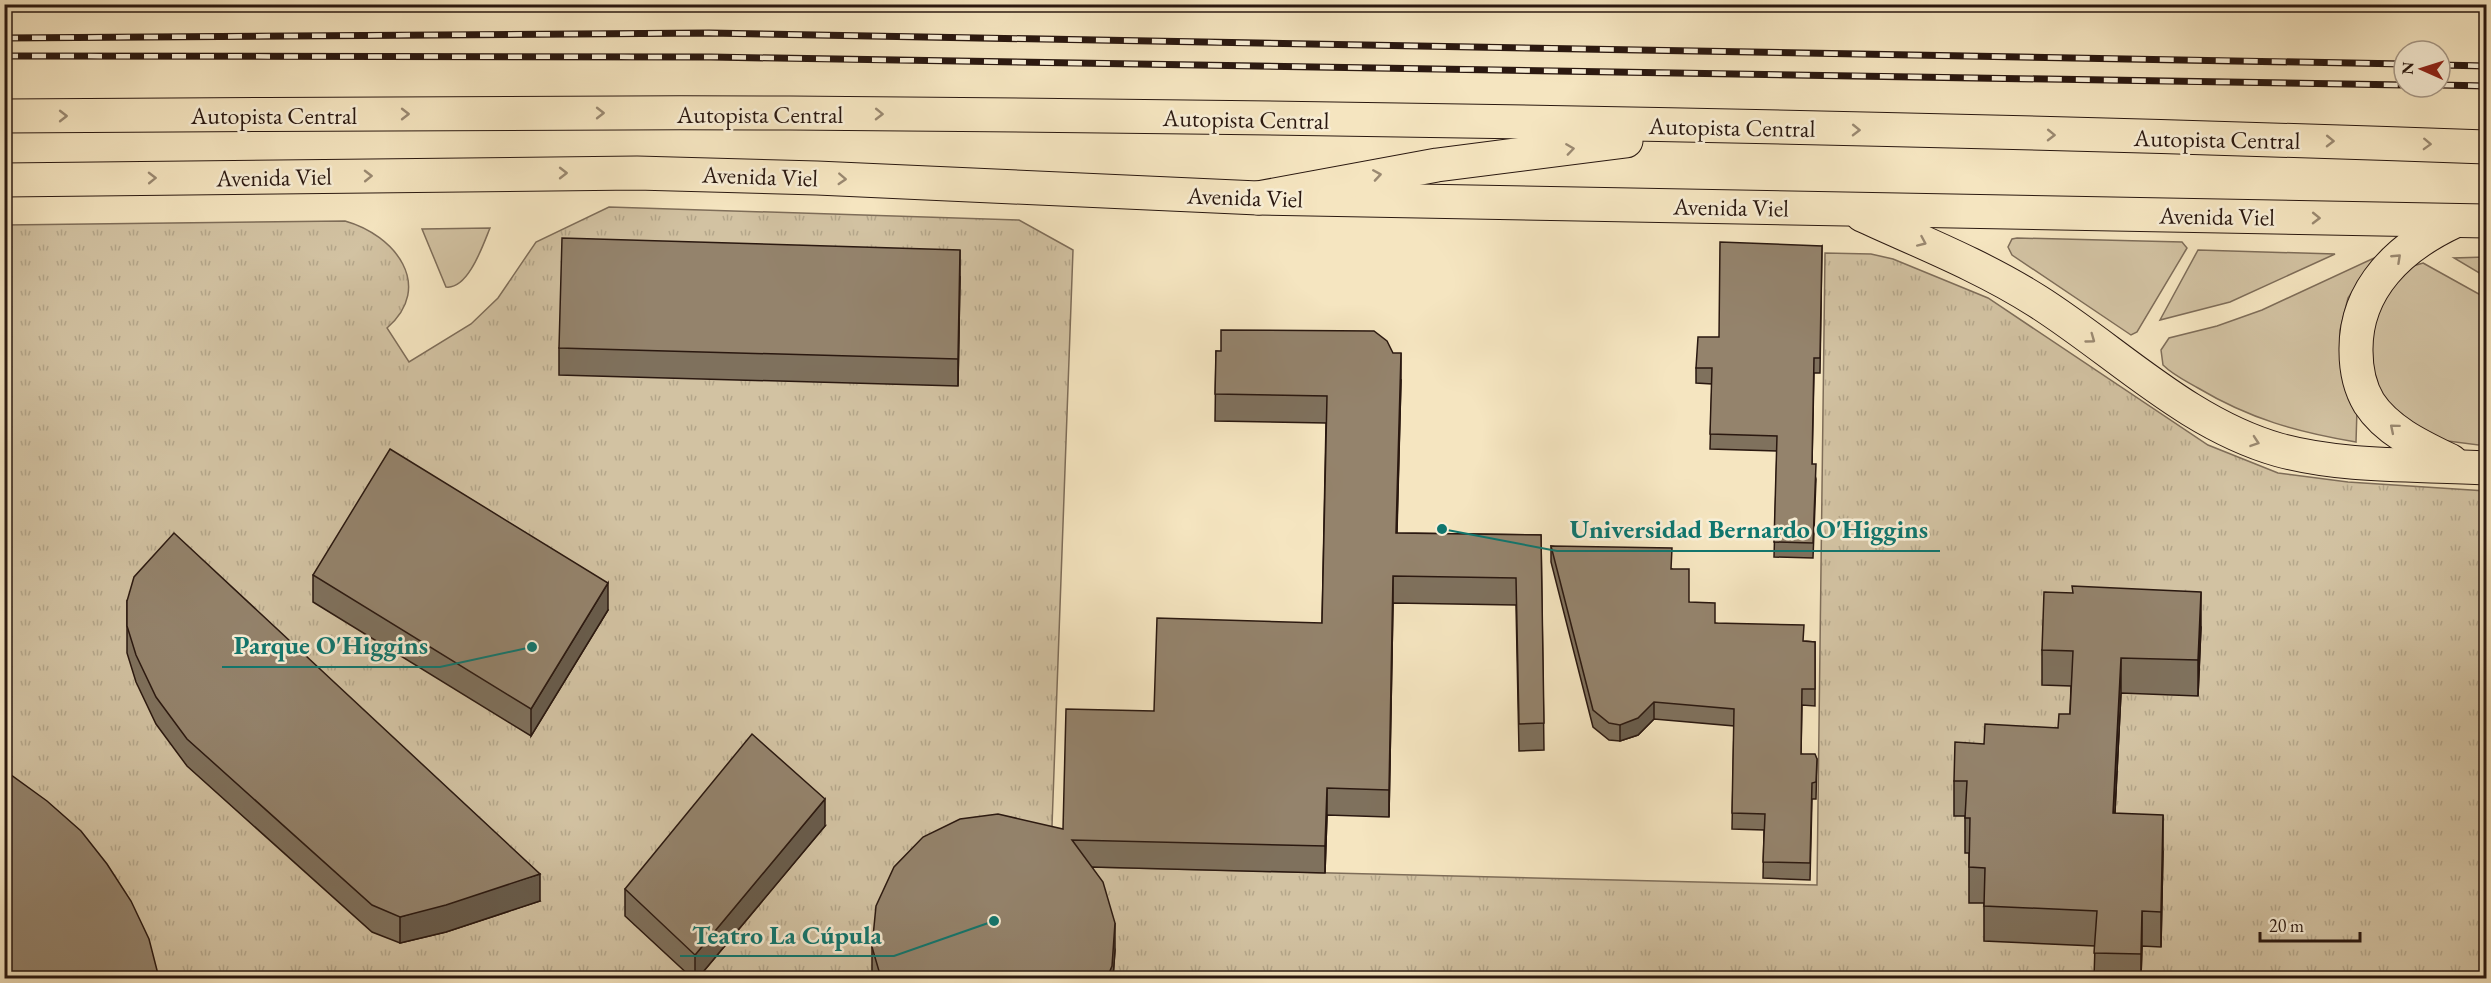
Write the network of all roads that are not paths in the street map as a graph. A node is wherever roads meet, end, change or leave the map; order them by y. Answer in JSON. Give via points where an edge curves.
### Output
{"nodes":[{"id":1,"x":4,"y":116,"type":"edge"},
{"id":2,"x":1714,"y":127,"type":"junction"},
{"id":3,"x":2487,"y":147,"type":"edge"},
{"id":4,"x":94,"y":179,"type":"junction"},
{"id":5,"x":4,"y":180,"type":"edge"},
{"id":6,"x":4,"y":196,"type":"edge"},
{"id":7,"x":1258,"y":198,"type":"junction"},
{"id":8,"x":1850,"y":209,"type":"junction"},
{"id":9,"x":2471,"y":221,"type":"edge"},
{"id":10,"x":2475,"y":467,"type":"edge"}],
"edges":[{"from":1,"to":2,"type":"main road","name":"Autopista Central","one_way":true,"via":[[787,113]]},
{"from":2,"to":3,"type":"main road","name":"Autopista Central","one_way":true},
{"from":7,"to":2,"type":"main road","one_way":true,"via":[[1437,165]]},
{"from":4,"to":5,"type":"main road","name":"Avenida Viel"},
{"from":4,"to":6,"type":"main road"},
{"from":4,"to":7,"type":"main road","name":"Avenida Viel","one_way":true,"via":[[637,173]]},
{"from":7,"to":8,"type":"main road","name":"Avenida Viel"},
{"from":8,"to":9,"type":"main road","name":"Avenida Viel","one_way":true},
{"from":8,"to":10,"type":"main road","one_way":true,"via":[[2011,285],[2168,394],[2244,438],[2313,458]]},
{"from":10,"to":9,"type":"main road","one_way":true,"via":[[2404,437],[2385,421],[2364,393],[2356,359],[2360,318],[2376,282],[2403,253],[2428,235]]}]}
